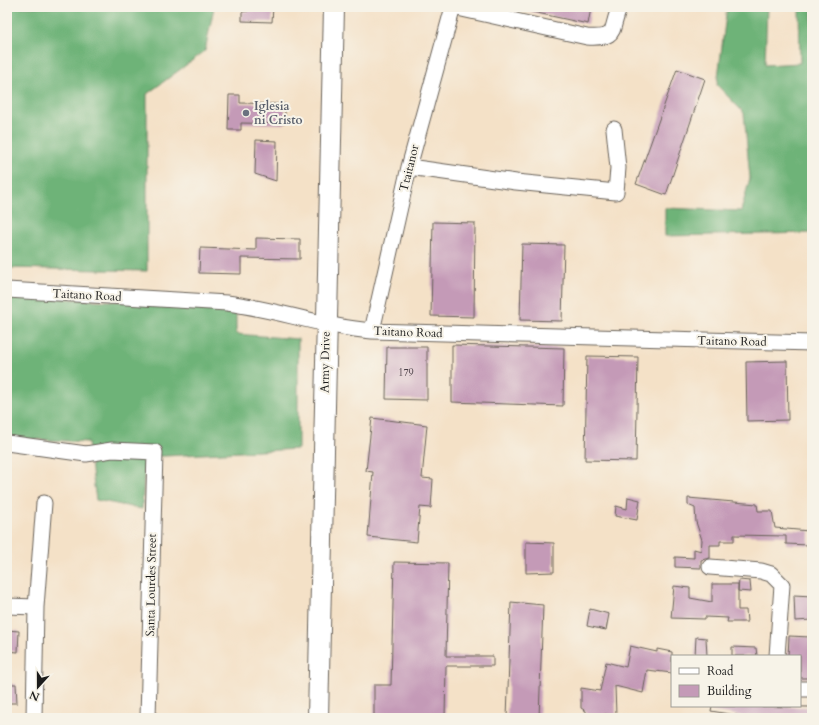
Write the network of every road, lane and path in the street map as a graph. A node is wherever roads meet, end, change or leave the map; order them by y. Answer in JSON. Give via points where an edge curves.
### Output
{"nodes":[{"id":1,"x":334,"y":7,"type":"edge"},
{"id":2,"x":453,"y":7,"type":"edge"},
{"id":3,"x":620,"y":7,"type":"edge"},
{"id":4,"x":614,"y":130,"type":"dead end"},
{"id":5,"x":409,"y":167,"type":"junction"},
{"id":6,"x":7,"y":290,"type":"edge"},
{"id":7,"x":325,"y":325,"type":"junction"},
{"id":8,"x":372,"y":331,"type":"junction"},
{"id":9,"x":812,"y":343,"type":"edge"},
{"id":10,"x":7,"y":443,"type":"edge"},
{"id":11,"x":44,"y":503,"type":"dead end"},
{"id":12,"x":710,"y":566,"type":"dead end"},
{"id":13,"x":7,"y":606,"type":"edge"},
{"id":14,"x":36,"y":607,"type":"junction"},
{"id":15,"x":777,"y":655,"type":"edge"},
{"id":16,"x":801,"y":689,"type":"edge"},
{"id":17,"x":812,"y":689,"type":"edge"},
{"id":18,"x":34,"y":718,"type":"edge"},
{"id":19,"x":148,"y":718,"type":"edge"},
{"id":20,"x":318,"y":718,"type":"edge"}],
"edges":[{"from":1,"to":7,"type":"main road","name":"Army Drive"},
{"from":2,"to":3,"type":"street","via":[[597,38],[612,33]]},
{"from":2,"to":5,"type":"street","name":"Ttaitanor"},
{"from":4,"to":5,"type":"street","via":[[618,168],[616,192],[516,182]]},
{"from":5,"to":8,"type":"street","name":"Ttaitanor"},
{"from":6,"to":7,"type":"street","name":"Taitano Road","via":[[227,303],[254,306]]},
{"from":7,"to":8,"type":"street","name":"Taitano Road"},
{"from":7,"to":20,"type":"main road","name":"Army Drive"},
{"from":8,"to":9,"type":"street","name":"Taitano Road"},
{"from":10,"to":19,"type":"street","name":"Santa Lourdes Street","via":[[86,454],[112,450],[155,452]]},
{"from":11,"to":14,"type":"street"},
{"from":12,"to":15,"type":"street","via":[[761,571],[771,574],[782,585]]},
{"from":13,"to":14,"type":"street"},
{"from":14,"to":18,"type":"street"},
{"from":16,"to":17,"type":"street"}]}
